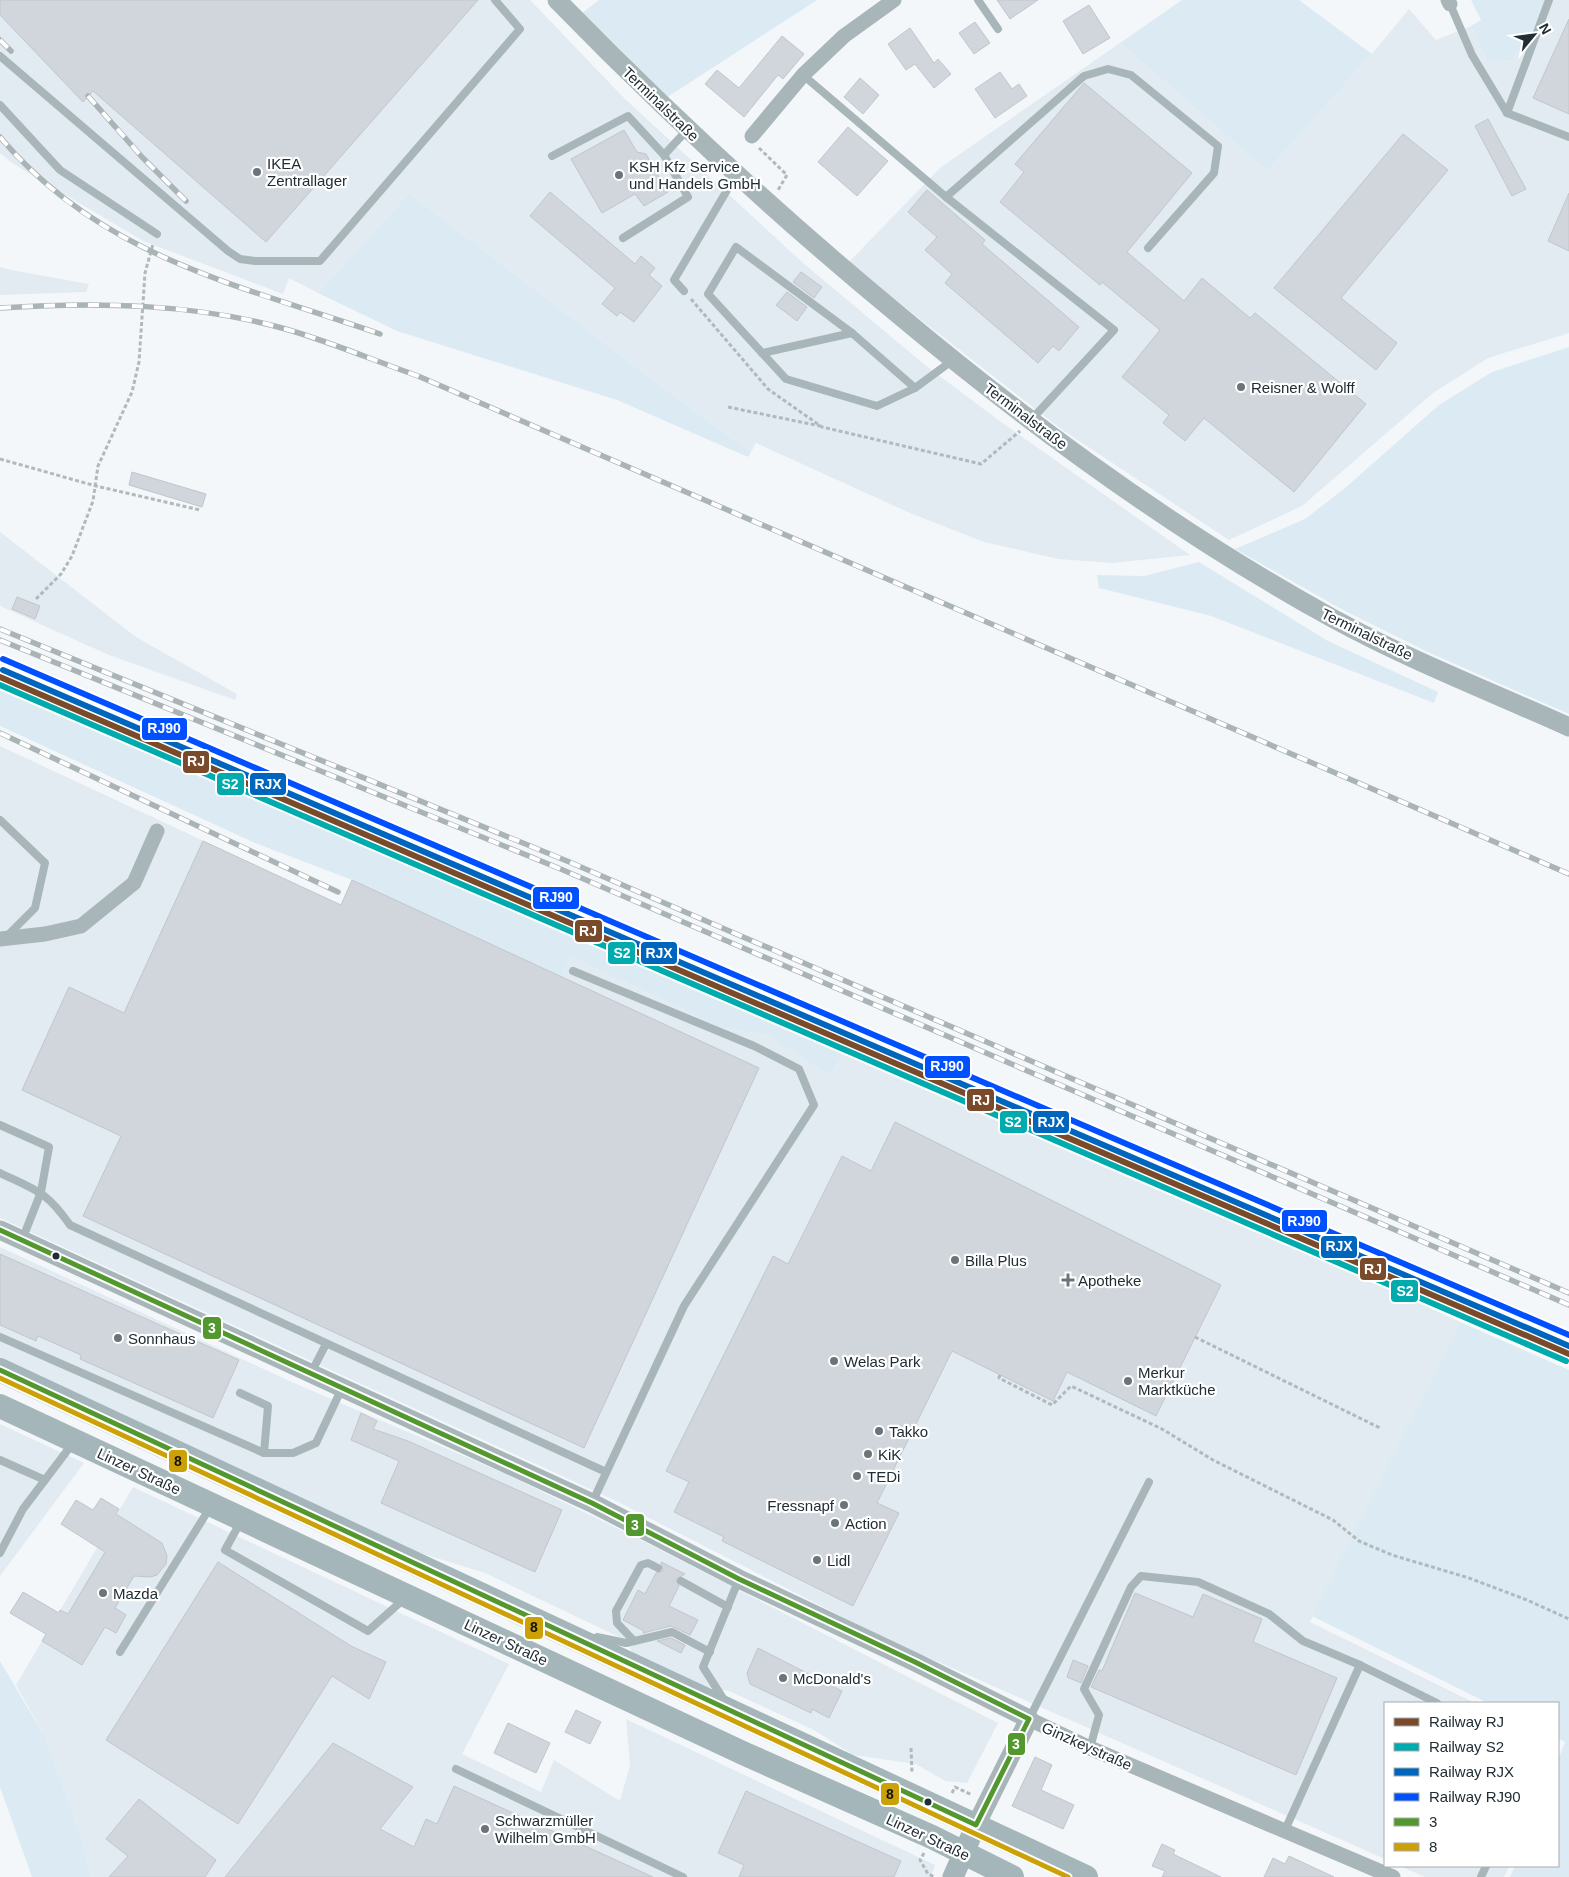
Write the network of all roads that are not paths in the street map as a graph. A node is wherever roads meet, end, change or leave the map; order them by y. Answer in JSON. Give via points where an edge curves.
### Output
{"nodes":[{"id":1,"x":495,"y":0,"type":"edge"},
{"id":2,"x":557,"y":0,"type":"edge"},
{"id":3,"x":894,"y":0,"type":"edge"},
{"id":4,"x":978,"y":0,"type":"edge"},
{"id":5,"x":1549,"y":0,"type":"edge"},
{"id":6,"x":1449,"y":2,"type":"edge"},
{"id":7,"x":998,"y":29,"type":"dead end"},
{"id":8,"x":0,"y":56,"type":"edge"},
{"id":9,"x":803,"y":75,"type":"junction"},
{"id":10,"x":0,"y":105,"type":"edge"},
{"id":11,"x":1507,"y":113,"type":"junction"},
{"id":12,"x":687,"y":130,"type":"junction"},
{"id":13,"x":752,"y":136,"type":"road end"},
{"id":14,"x":1569,"y":137,"type":"edge"},
{"id":15,"x":664,"y":154,"type":"junction"},
{"id":16,"x":552,"y":156,"type":"dead end"},
{"id":17,"x":736,"y":175,"type":"junction"},
{"id":18,"x":946,"y":197,"type":"junction"},
{"id":19,"x":157,"y":234,"type":"road end"},
{"id":20,"x":623,"y":238,"type":"dead end"},
{"id":21,"x":1148,"y":248,"type":"dead end"},
{"id":22,"x":684,"y":291,"type":"dead end"},
{"id":23,"x":852,"y":333,"type":"junction"},
{"id":24,"x":762,"y":353,"type":"junction"},
{"id":25,"x":952,"y":360,"type":"junction"},
{"id":26,"x":915,"y":388,"type":"junction"},
{"id":27,"x":1031,"y":420,"type":"junction"},
{"id":28,"x":1569,"y":727,"type":"edge"},
{"id":29,"x":0,"y":820,"type":"edge"},
{"id":30,"x":157,"y":830,"type":"dead end"},
{"id":31,"x":2,"y":938,"type":"edge"},
{"id":32,"x":573,"y":971,"type":"dead end"},
{"id":33,"x":0,"y":1125,"type":"edge"},
{"id":34,"x":0,"y":1173,"type":"edge"},
{"id":35,"x":41,"y":1192,"type":"junction"},
{"id":36,"x":0,"y":1230,"type":"edge"},
{"id":37,"x":22,"y":1241,"type":"junction"},
{"id":38,"x":0,"y":1337,"type":"edge"},
{"id":39,"x":326,"y":1344,"type":"junction"},
{"id":40,"x":0,"y":1370,"type":"edge"},
{"id":41,"x":311,"y":1373,"type":"junction"},
{"id":42,"x":342,"y":1387,"type":"junction"},
{"id":43,"x":240,"y":1393,"type":"dead end"},
{"id":44,"x":0,"y":1406,"type":"edge"},
{"id":45,"x":74,"y":1441,"type":"junction"},
{"id":46,"x":264,"y":1453,"type":"junction"},
{"id":47,"x":0,"y":1460,"type":"edge"},
{"id":48,"x":606,"y":1472,"type":"junction"},
{"id":49,"x":45,"y":1480,"type":"junction"},
{"id":50,"x":1149,"y":1482,"type":"dead end"},
{"id":51,"x":592,"y":1503,"type":"junction"},
{"id":52,"x":212,"y":1505,"type":"junction"},
{"id":53,"x":242,"y":1519,"type":"junction"},
{"id":54,"x":0,"y":1553,"type":"edge"},
{"id":55,"x":658,"y":1568,"type":"dead end"},
{"id":56,"x":739,"y":1579,"type":"junction"},
{"id":57,"x":681,"y":1581,"type":"dead end"},
{"id":58,"x":407,"y":1596,"type":"junction"},
{"id":59,"x":728,"y":1607,"type":"junction"},
{"id":60,"x":634,"y":1641,"type":"junction"},
{"id":61,"x":584,"y":1644,"type":"junction"},
{"id":62,"x":120,"y":1652,"type":"dead end"},
{"id":63,"x":710,"y":1652,"type":"junction"},
{"id":64,"x":1360,"y":1665,"type":"junction"},
{"id":65,"x":1435,"y":1702,"type":"edge"},
{"id":66,"x":732,"y":1712,"type":"junction"},
{"id":67,"x":1028,"y":1719,"type":"junction"},
{"id":68,"x":1090,"y":1748,"type":"junction"},
{"id":69,"x":456,"y":1769,"type":"dead end"},
{"id":70,"x":976,"y":1825,"type":"junction"},
{"id":71,"x":1285,"y":1830,"type":"junction"},
{"id":72,"x":964,"y":1853,"type":"junction"},
{"id":73,"x":683,"y":1877,"type":"edge"},
{"id":74,"x":953,"y":1877,"type":"edge"},
{"id":75,"x":1012,"y":1877,"type":"edge"},
{"id":76,"x":1086,"y":1877,"type":"edge"},
{"id":77,"x":1393,"y":1877,"type":"edge"}],
"edges":[{"from":1,"to":8,"type":"lane","via":[[520,29],[320,261],[240,259]]},
{"from":2,"to":12,"type":"street","name":"Terminalstraße"},
{"from":3,"to":9,"type":"street","via":[[844,36]]},
{"from":4,"to":7,"type":"lane"},
{"from":5,"to":11,"type":"lane"},
{"from":6,"to":11,"type":"lane","via":[[1472,55]]},
{"from":9,"to":13,"type":"street"},
{"from":9,"to":18,"type":"lane"},
{"from":10,"to":19,"type":"lane","via":[[60,170]]},
{"from":11,"to":14,"type":"lane"},
{"from":12,"to":15,"type":"lane"},
{"from":12,"to":17,"type":"street","name":"Terminalstraße"},
{"from":15,"to":16,"type":"lane","via":[[628,116]]},
{"from":15,"to":20,"type":"lane","via":[[688,197]]},
{"from":17,"to":22,"type":"lane","via":[[674,280]]},
{"from":17,"to":25,"type":"street","name":"Terminalstraße"},
{"from":18,"to":21,"type":"lane","via":[[1084,76],[1108,69],[1131,75],[1218,146],[1214,173]]},
{"from":18,"to":27,"type":"lane","via":[[1114,330]]},
{"from":23,"to":24,"type":"lane"},
{"from":23,"to":24,"type":"lane","via":[[736,247],[708,294]]},
{"from":23,"to":26,"type":"lane"},
{"from":24,"to":26,"type":"lane","via":[[786,379],[877,406]]},
{"from":25,"to":26,"type":"lane"},
{"from":25,"to":27,"type":"street","name":"Terminalstraße"},
{"from":27,"to":28,"type":"street","name":"Terminalstraße","via":[[1124,488],[1273,585],[1338,621]]},
{"from":29,"to":31,"type":"lane","via":[[44,863],[35,908]]},
{"from":30,"to":31,"type":"street","via":[[134,883],[81,926],[46,934]]},
{"from":32,"to":48,"type":"lane","via":[[754,1046],[799,1069],[814,1105],[684,1306]]},
{"from":33,"to":35,"type":"lane","via":[[49,1147]]},
{"from":34,"to":35,"type":"lane"},
{"from":35,"to":37,"type":"lane"},
{"from":35,"to":39,"type":"lane","via":[[54,1202],[70,1225]]},
{"from":36,"to":37,"type":"street","name":"Ginzkeystraße"},
{"from":37,"to":41,"type":"street","name":"Ginzkeystraße"},
{"from":38,"to":46,"type":"lane"},
{"from":39,"to":41,"type":"lane"},
{"from":39,"to":48,"type":"lane"},
{"from":40,"to":61,"type":"main road","name":"Linzer Straße"},
{"from":41,"to":42,"type":"street","name":"Ginzkeystraße"},
{"from":42,"to":46,"type":"lane","via":[[316,1443],[293,1453]]},
{"from":42,"to":51,"type":"street","name":"Ginzkeystraße"},
{"from":43,"to":46,"type":"lane","via":[[268,1406]]},
{"from":44,"to":45,"type":"main road","name":"Linzer Straße"},
{"from":45,"to":49,"type":"lane"},
{"from":45,"to":52,"type":"main road","name":"Linzer Straße"},
{"from":47,"to":49,"type":"lane"},
{"from":48,"to":51,"type":"lane"},
{"from":49,"to":54,"type":"lane","via":[[24,1509]]},
{"from":50,"to":67,"type":"lane"},
{"from":51,"to":56,"type":"street","name":"Ginzkeystraße"},
{"from":52,"to":53,"type":"main road","name":"Linzer Straße"},
{"from":52,"to":62,"type":"lane"},
{"from":53,"to":58,"type":"main road","name":"Linzer Straße"},
{"from":53,"to":58,"type":"lane","via":[[225,1550],[368,1631]]},
{"from":55,"to":60,"type":"lane","via":[[648,1563],[641,1565],[616,1611],[616,1623]]},
{"from":56,"to":59,"type":"lane"},
{"from":56,"to":67,"type":"street","name":"Ginzkeystraße"},
{"from":57,"to":59,"type":"lane"},
{"from":58,"to":72,"type":"main road","name":"Linzer Straße"},
{"from":59,"to":63,"type":"lane"},
{"from":60,"to":61,"type":"lane","via":[[626,1643],[596,1637]]},
{"from":60,"to":63,"type":"lane","via":[[672,1632]]},
{"from":61,"to":66,"type":"main road","name":"Linzer Straße"},
{"from":63,"to":66,"type":"lane","via":[[704,1667]]},
{"from":64,"to":65,"type":"lane"},
{"from":64,"to":68,"type":"lane","via":[[1303,1641],[1269,1614],[1198,1582],[1140,1576],[1130,1587],[1084,1689],[1099,1715]]},
{"from":64,"to":71,"type":"lane"},
{"from":66,"to":70,"type":"main road","name":"Linzer Straße"},
{"from":67,"to":68,"type":"street","name":"Ginzkeystraße"},
{"from":67,"to":70,"type":"street"},
{"from":68,"to":71,"type":"street","name":"Ginzkeystraße"},
{"from":69,"to":73,"type":"lane"},
{"from":70,"to":72,"type":"main road"},
{"from":70,"to":76,"type":"main road","name":"Linzer Straße"},
{"from":71,"to":77,"type":"street","name":"Ginzkeystraße"},
{"from":72,"to":74,"type":"main road"},
{"from":72,"to":75,"type":"main road","name":"Linzer Straße"}]}
